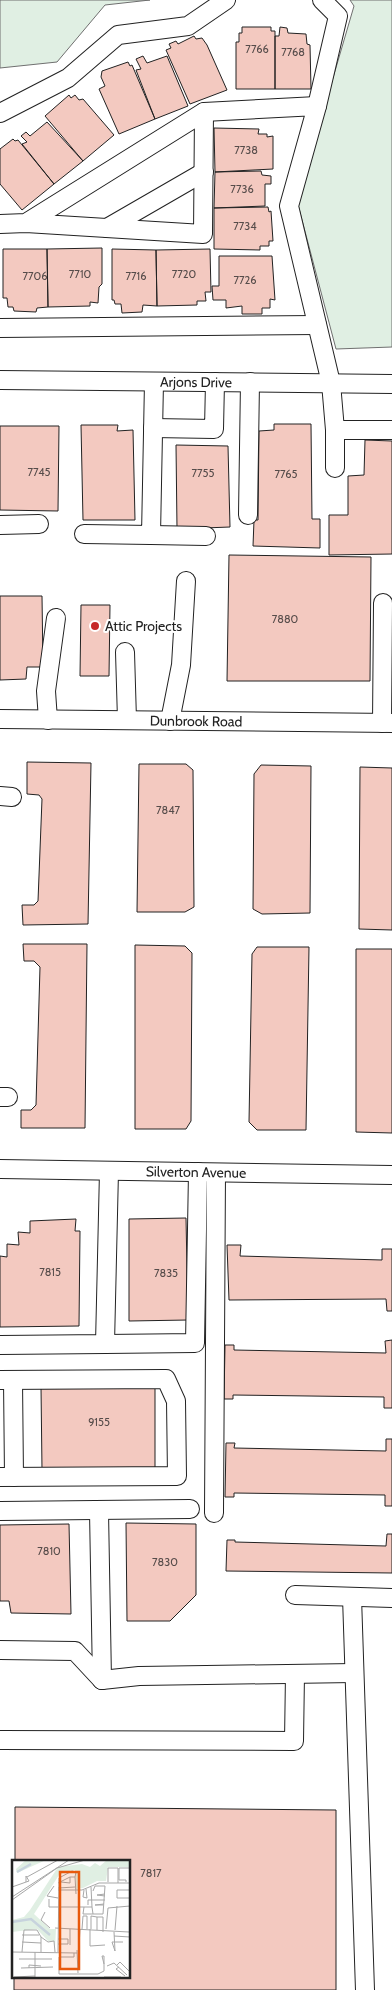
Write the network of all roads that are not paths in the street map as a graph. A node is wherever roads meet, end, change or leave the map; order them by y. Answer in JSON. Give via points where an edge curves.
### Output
{"nodes":[{"id":1,"x":226,"y":0,"type":"edge"},
{"id":2,"x":322,"y":0,"type":"edge"},
{"id":3,"x":317,"y":106,"type":"junction"},
{"id":4,"x":204,"y":112,"type":"junction"},
{"id":5,"x":0,"y":114,"type":"edge"},
{"id":6,"x":204,"y":172,"type":"junction"},
{"id":7,"x":26,"y":223,"type":"junction"},
{"id":8,"x":0,"y":224,"type":"edge"},
{"id":9,"x":107,"y":228,"type":"junction"},
{"id":10,"x":317,"y":325,"type":"junction"},
{"id":11,"x":0,"y":328,"type":"edge"},
{"id":12,"x":0,"y":380,"type":"edge"},
{"id":13,"x":154,"y":382,"type":"junction"},
{"id":14,"x":215,"y":382,"type":"junction"},
{"id":15,"x":250,"y":382,"type":"junction"},
{"id":16,"x":331,"y":383,"type":"junction"},
{"id":17,"x":392,"y":384,"type":"edge"},
{"id":18,"x":153,"y":428,"type":"junction"},
{"id":19,"x":335,"y":430,"type":"junction"},
{"id":20,"x":392,"y":430,"type":"edge"},
{"id":21,"x":335,"y":468,"type":"dead end"},
{"id":22,"x":248,"y":515,"type":"dead end"},
{"id":23,"x":0,"y":524,"type":"edge"},
{"id":24,"x":39,"y":524,"type":"dead end"},
{"id":25,"x":84,"y":534,"type":"dead end"},
{"id":26,"x":151,"y":535,"type":"junction"},
{"id":27,"x":206,"y":536,"type":"dead end"},
{"id":28,"x":186,"y":581,"type":"dead end"},
{"id":29,"x":383,"y":603,"type":"dead end"},
{"id":30,"x":56,"y":618,"type":"dead end"},
{"id":31,"x":125,"y":652,"type":"dead end"},
{"id":32,"x":0,"y":719,"type":"edge"},
{"id":33,"x":48,"y":720,"type":"junction"},
{"id":34,"x":126,"y":720,"type":"junction"},
{"id":35,"x":170,"y":721,"type":"junction"},
{"id":36,"x":387,"y":723,"type":"edge"},
{"id":37,"x":0,"y":1169,"type":"edge"},
{"id":38,"x":108,"y":1171,"type":"junction"},
{"id":39,"x":198,"y":1172,"type":"junction"},
{"id":40,"x":216,"y":1172,"type":"junction"},
{"id":41,"x":392,"y":1175,"type":"edge"},
{"id":42,"x":105,"y":1344,"type":"junction"},
{"id":43,"x":0,"y":1345,"type":"edge"},
{"id":44,"x":7,"y":1380,"type":"edge"},
{"id":45,"x":7,"y":1477,"type":"edge"},
{"id":46,"x":190,"y":1509,"type":"dead end"},
{"id":47,"x":0,"y":1511,"type":"edge"},
{"id":48,"x":99,"y":1511,"type":"junction"},
{"id":49,"x":214,"y":1513,"type":"dead end"},
{"id":50,"x":295,"y":1596,"type":"dead end"},
{"id":51,"x":352,"y":1597,"type":"junction"},
{"id":52,"x":392,"y":1598,"type":"edge"},
{"id":53,"x":0,"y":1650,"type":"edge"},
{"id":54,"x":354,"y":1672,"type":"junction"},
{"id":55,"x":295,"y":1674,"type":"junction"},
{"id":56,"x":102,"y":1680,"type":"junction"},
{"id":57,"x":0,"y":1740,"type":"edge"},
{"id":58,"x":365,"y":1990,"type":"edge"}],
"edges":[{"from":1,"to":5,"type":"street","via":[[188,26],[118,35],[68,78]]},
{"from":2,"to":3,"type":"street","via":[[338,16]]},
{"from":3,"to":4,"type":"street"},
{"from":3,"to":10,"type":"street","via":[[289,206]]},
{"from":4,"to":6,"type":"street"},
{"from":4,"to":7,"type":"street"},
{"from":6,"to":9,"type":"street"},
{"from":6,"to":9,"type":"street","via":[[204,234]]},
{"from":7,"to":8,"type":"street"},
{"from":7,"to":9,"type":"street"},
{"from":10,"to":11,"type":"street"},
{"from":10,"to":16,"type":"street"},
{"from":12,"to":13,"type":"street","name":"Arjons Drive"},
{"from":13,"to":14,"type":"street","name":"Arjons Drive"},
{"from":13,"to":18,"type":"street"},
{"from":14,"to":15,"type":"street","name":"Arjons Drive"},
{"from":14,"to":18,"type":"street","via":[[214,429]]},
{"from":15,"to":16,"type":"street","name":"Arjons Drive"},
{"from":15,"to":22,"type":"street"},
{"from":16,"to":17,"type":"street","name":"Arjons Drive"},
{"from":16,"to":19,"type":"street"},
{"from":18,"to":26,"type":"street"},
{"from":19,"to":20,"type":"street"},
{"from":19,"to":21,"type":"street"},
{"from":23,"to":24,"type":"street"},
{"from":25,"to":26,"type":"street"},
{"from":26,"to":27,"type":"street"},
{"from":28,"to":35,"type":"street","via":[[181,665]]},
{"from":29,"to":36,"type":"street"},
{"from":30,"to":33,"type":"street","via":[[46,691]]},
{"from":31,"to":34,"type":"street"},
{"from":32,"to":33,"type":"street","name":"Dunbrook Road"},
{"from":33,"to":34,"type":"street","name":"Dunbrook Road"},
{"from":34,"to":35,"type":"street","name":"Dunbrook Road"},
{"from":35,"to":36,"type":"street","name":"Dunbrook Road"},
{"from":37,"to":38,"type":"street","name":"Silverton Avenue"},
{"from":38,"to":39,"type":"street","name":"Silverton Avenue"},
{"from":38,"to":42,"type":"street"},
{"from":39,"to":40,"type":"street","name":"Silverton Avenue"},
{"from":39,"to":42,"type":"street","via":[[195,1344]]},
{"from":40,"to":41,"type":"street","name":"Silverton Avenue"},
{"from":40,"to":49,"type":"street"},
{"from":42,"to":43,"type":"street"},
{"from":44,"to":45,"type":"street"},
{"from":44,"to":45,"type":"street","via":[[166,1379],[176,1400],[177,1457],[177,1476]]},
{"from":46,"to":48,"type":"street"},
{"from":47,"to":48,"type":"street"},
{"from":48,"to":56,"type":"street"},
{"from":50,"to":51,"type":"street"},
{"from":51,"to":52,"type":"street"},
{"from":51,"to":54,"type":"street"},
{"from":53,"to":56,"type":"street","via":[[75,1651]]},
{"from":54,"to":55,"type":"street"},
{"from":54,"to":58,"type":"street"},
{"from":55,"to":56,"type":"street","via":[[139,1676]]},
{"from":55,"to":57,"type":"street","via":[[294,1741]]}]}
